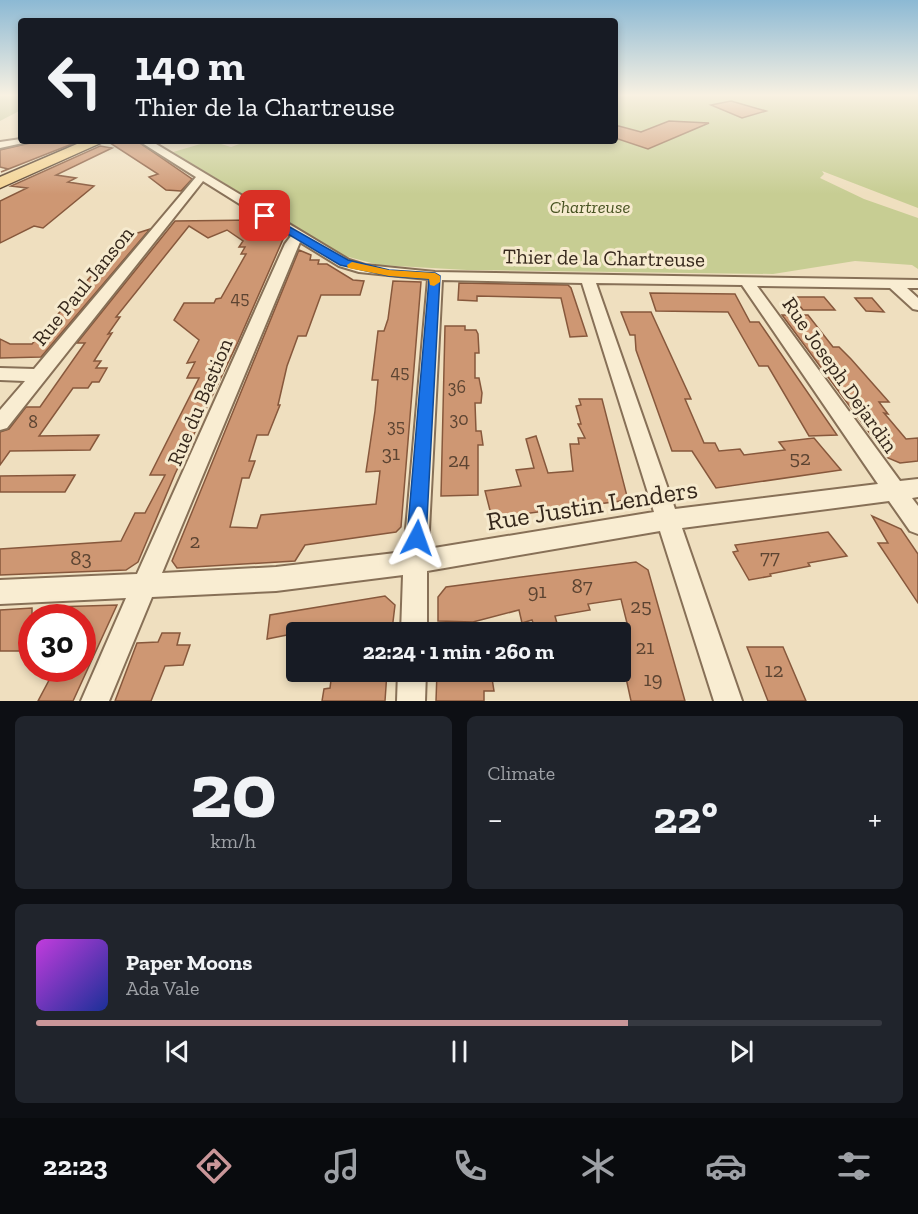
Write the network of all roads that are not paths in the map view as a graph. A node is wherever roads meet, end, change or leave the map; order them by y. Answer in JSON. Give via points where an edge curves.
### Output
{"nodes":[{"id":1,"x":18,"y":142,"type":"edge"},
{"id":2,"x":90,"y":144,"type":"edge"},
{"id":3,"x":149,"y":144,"type":"edge"},
{"id":4,"x":0,"y":145,"type":"edge"},
{"id":5,"x":201,"y":177,"type":"junction"},
{"id":6,"x":0,"y":183,"type":"edge"},
{"id":7,"x":297,"y":236,"type":"junction"},
{"id":8,"x":435,"y":276,"type":"junction"},
{"id":9,"x":588,"y":279,"type":"junction"},
{"id":10,"x":747,"y":282,"type":"junction"},
{"id":11,"x":894,"y":284,"type":"junction"},
{"id":12,"x":918,"y":284,"type":"edge"},
{"id":13,"x":918,"y":306,"type":"edge"},
{"id":14,"x":0,"y":374,"type":"edge"},
{"id":15,"x":38,"y":375,"type":"junction"},
{"id":16,"x":0,"y":423,"type":"edge"},
{"id":17,"x":918,"y":488,"type":"edge"},
{"id":18,"x":895,"y":491,"type":"junction"},
{"id":19,"x":667,"y":520,"type":"junction"},
{"id":20,"x":918,"y":524,"type":"edge"},
{"id":21,"x":415,"y":562,"type":"junction"},
{"id":22,"x":146,"y":586,"type":"junction"},
{"id":23,"x":0,"y":592,"type":"edge"},
{"id":24,"x":414,"y":622,"type":"edge"},
{"id":25,"x":412,"y":682,"type":"edge"},
{"id":26,"x":95,"y":701,"type":"edge"},
{"id":27,"x":411,"y":701,"type":"edge"},
{"id":28,"x":728,"y":701,"type":"edge"}],
"edges":[{"from":1,"to":4,"type":"street"},
{"from":2,"to":6,"type":"main road"},
{"from":3,"to":5,"type":"street","name":"Thier de la Chartreuse"},
{"from":5,"to":7,"type":"street","name":"Thier de la Chartreuse"},
{"from":5,"to":15,"type":"street","name":"Rue Paul Janson"},
{"from":7,"to":8,"type":"street","name":"Thier de la Chartreuse","via":[[344,263],[364,269]]},
{"from":7,"to":22,"type":"street","name":"Rue du Bastion"},
{"from":8,"to":9,"type":"street","name":"Thier de la Chartreuse"},
{"from":8,"to":21,"type":"street"},
{"from":9,"to":10,"type":"street","name":"Thier de la Chartreuse"},
{"from":9,"to":19,"type":"street"},
{"from":10,"to":11,"type":"street","name":"Thier de la Chartreuse"},
{"from":10,"to":18,"type":"street","name":"Rue Joseph Dejardin"},
{"from":11,"to":12,"type":"street","name":"Thier de la Chartreuse"},
{"from":11,"to":13,"type":"street"},
{"from":14,"to":15,"type":"street"},
{"from":15,"to":16,"type":"street","name":"Rue Paul Janson"},
{"from":17,"to":18,"type":"street","name":"Rue Justin Lenders"},
{"from":18,"to":19,"type":"street","name":"Rue Justin Lenders"},
{"from":18,"to":20,"type":"street","name":"Rue Joseph Dejardin"},
{"from":19,"to":21,"type":"street","name":"Rue Justin Lenders"},
{"from":19,"to":28,"type":"street"},
{"from":21,"to":22,"type":"street","name":"Rue Justin Lenders","via":[[276,579]]},
{"from":21,"to":24,"type":"street"},
{"from":22,"to":23,"type":"street","name":"Rue Justin Lenders"},
{"from":22,"to":26,"type":"street","name":"Rue du Bastion"},
{"from":25,"to":27,"type":"street"}]}
